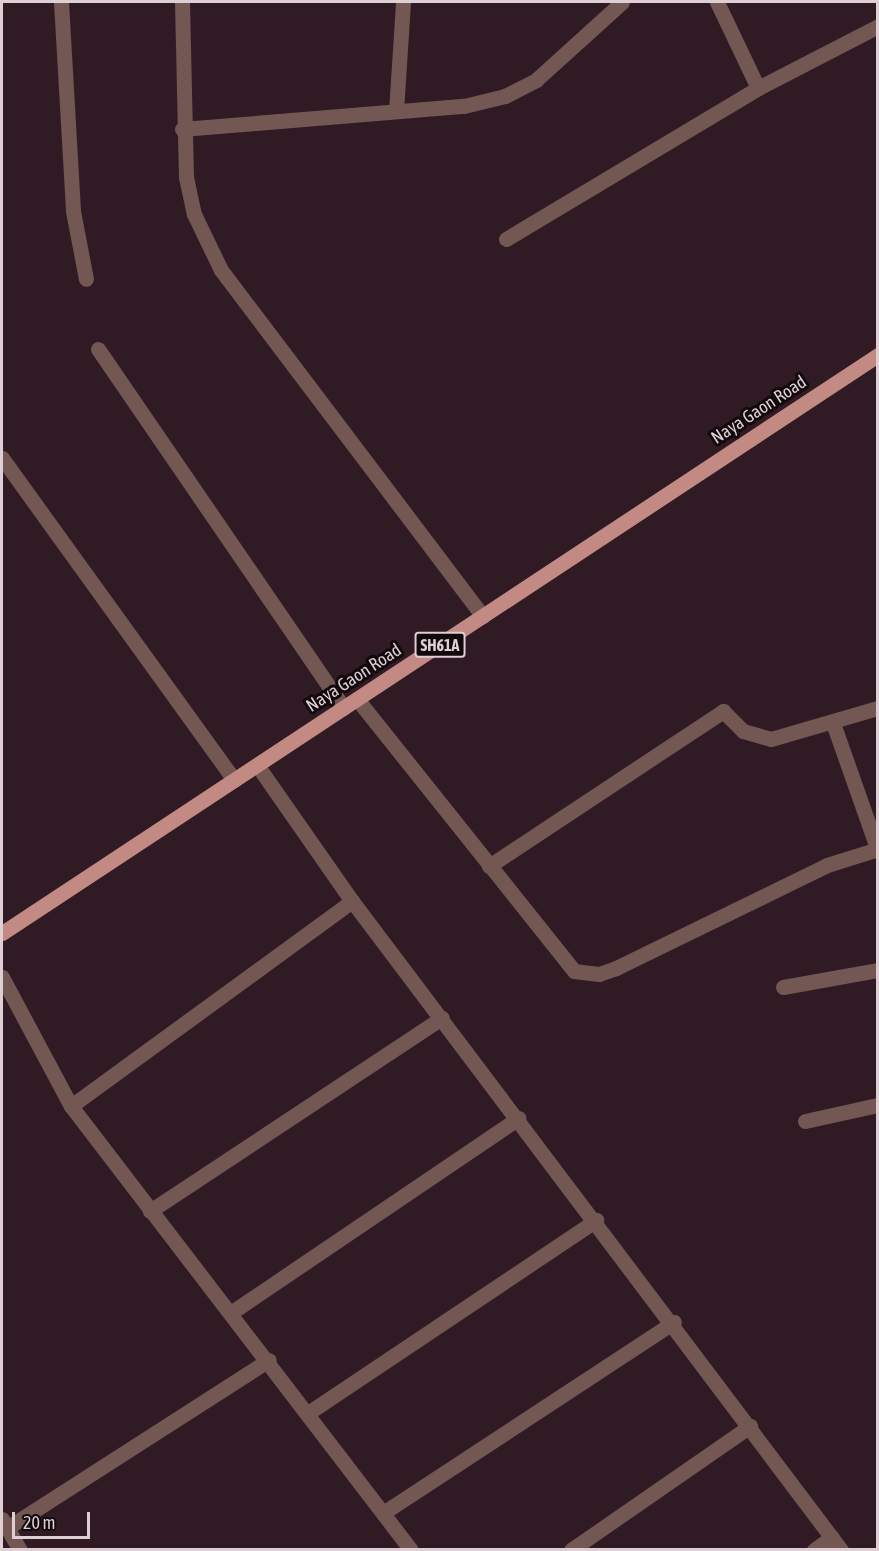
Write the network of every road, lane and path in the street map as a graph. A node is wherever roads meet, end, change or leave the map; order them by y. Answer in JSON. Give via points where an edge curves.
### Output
{"nodes":[{"id":1,"x":61,"y":2,"type":"edge"},
{"id":2,"x":182,"y":2,"type":"edge"},
{"id":3,"x":403,"y":2,"type":"edge"},
{"id":4,"x":622,"y":2,"type":"edge"},
{"id":5,"x":718,"y":3,"type":"edge"},
{"id":6,"x":878,"y":26,"type":"edge"},
{"id":7,"x":758,"y":88,"type":"junction"},
{"id":8,"x":396,"y":111,"type":"junction"},
{"id":9,"x":182,"y":129,"type":"junction"},
{"id":10,"x":506,"y":239,"type":"dead end"},
{"id":11,"x":86,"y":279,"type":"dead end"},
{"id":12,"x":98,"y":349,"type":"dead end"},
{"id":13,"x":878,"y":355,"type":"edge"},
{"id":14,"x":2,"y":458,"type":"edge"},
{"id":15,"x":483,"y":616,"type":"junction"},
{"id":16,"x":357,"y":699,"type":"junction"},
{"id":17,"x":344,"y":708,"type":"junction"},
{"id":18,"x":878,"y":708,"type":"edge"},
{"id":19,"x":833,"y":723,"type":"junction"},
{"id":20,"x":257,"y":765,"type":"junction"},
{"id":21,"x":234,"y":780,"type":"junction"},
{"id":22,"x":877,"y":850,"type":"edge"},
{"id":23,"x":489,"y":866,"type":"junction"},
{"id":24,"x":352,"y":900,"type":"junction"},
{"id":25,"x":2,"y":933,"type":"edge"},
{"id":26,"x":878,"y":970,"type":"edge"},
{"id":27,"x":2,"y":977,"type":"edge"},
{"id":28,"x":783,"y":987,"type":"dead end"},
{"id":29,"x":442,"y":1018,"type":"junction"},
{"id":30,"x":878,"y":1105,"type":"edge"},
{"id":31,"x":71,"y":1106,"type":"junction"},
{"id":32,"x":518,"y":1118,"type":"junction"},
{"id":33,"x":805,"y":1121,"type":"dead end"},
{"id":34,"x":150,"y":1211,"type":"junction"},
{"id":35,"x":596,"y":1220,"type":"junction"},
{"id":36,"x":232,"y":1312,"type":"junction"},
{"id":37,"x":674,"y":1322,"type":"junction"},
{"id":38,"x":269,"y":1360,"type":"junction"},
{"id":39,"x":308,"y":1413,"type":"junction"},
{"id":40,"x":750,"y":1426,"type":"junction"},
{"id":41,"x":383,"y":1513,"type":"junction"},
{"id":42,"x":4,"y":1523,"type":"edge"},
{"id":43,"x":837,"y":1543,"type":"edge"},
{"id":44,"x":20,"y":1550,"type":"edge"},
{"id":45,"x":411,"y":1550,"type":"edge"},
{"id":46,"x":571,"y":1550,"type":"edge"},
{"id":47,"x":814,"y":1550,"type":"edge"}],
"edges":[{"from":1,"to":11,"type":"street","via":[[73,211]]},
{"from":2,"to":9,"type":"street"},
{"from":3,"to":8,"type":"street"},
{"from":4,"to":8,"type":"street","via":[[536,80],[505,96]]},
{"from":5,"to":7,"type":"street"},
{"from":6,"to":7,"type":"street"},
{"from":7,"to":10,"type":"street"},
{"from":8,"to":9,"type":"street"},
{"from":9,"to":15,"type":"street","via":[[194,214],[221,270]]},
{"from":12,"to":17,"type":"street"},
{"from":13,"to":15,"type":"main road","name":"Naya Gaon Road","number":"SH61A"},
{"from":14,"to":21,"type":"street"},
{"from":15,"to":16,"type":"main road","name":"Naya Gaon Road","number":"SH61A"},
{"from":16,"to":17,"type":"main road","name":"Naya Gaon Road","number":"SH61A"},
{"from":16,"to":23,"type":"street"},
{"from":17,"to":20,"type":"main road","name":"Naya Gaon Road","number":"SH61A"},
{"from":18,"to":19,"type":"street"},
{"from":19,"to":22,"type":"street"},
{"from":19,"to":23,"type":"street","via":[[783,738],[758,738],[723,711]]},
{"from":20,"to":21,"type":"main road","name":"Naya Gaon Road","number":"SH61A"},
{"from":20,"to":24,"type":"street"},
{"from":21,"to":25,"type":"main road","name":"Naya Gaon Road","number":"SH61A"},
{"from":22,"to":23,"type":"street","via":[[827,865],[599,974],[574,971],[561,959]]},
{"from":24,"to":29,"type":"street"},
{"from":24,"to":31,"type":"street"},
{"from":26,"to":28,"type":"street"},
{"from":27,"to":31,"type":"street"},
{"from":29,"to":32,"type":"street"},
{"from":29,"to":34,"type":"street"},
{"from":30,"to":33,"type":"street"},
{"from":31,"to":34,"type":"street"},
{"from":32,"to":35,"type":"street"},
{"from":32,"to":36,"type":"street"},
{"from":34,"to":36,"type":"street"},
{"from":35,"to":37,"type":"street"},
{"from":35,"to":39,"type":"street"},
{"from":36,"to":38,"type":"street"},
{"from":37,"to":40,"type":"street"},
{"from":37,"to":41,"type":"street"},
{"from":38,"to":39,"type":"street"},
{"from":38,"to":42,"type":"street"},
{"from":39,"to":41,"type":"street"},
{"from":40,"to":43,"type":"street"},
{"from":40,"to":46,"type":"street"},
{"from":41,"to":45,"type":"street"},
{"from":42,"to":44,"type":"street"},
{"from":43,"to":47,"type":"street"}]}
